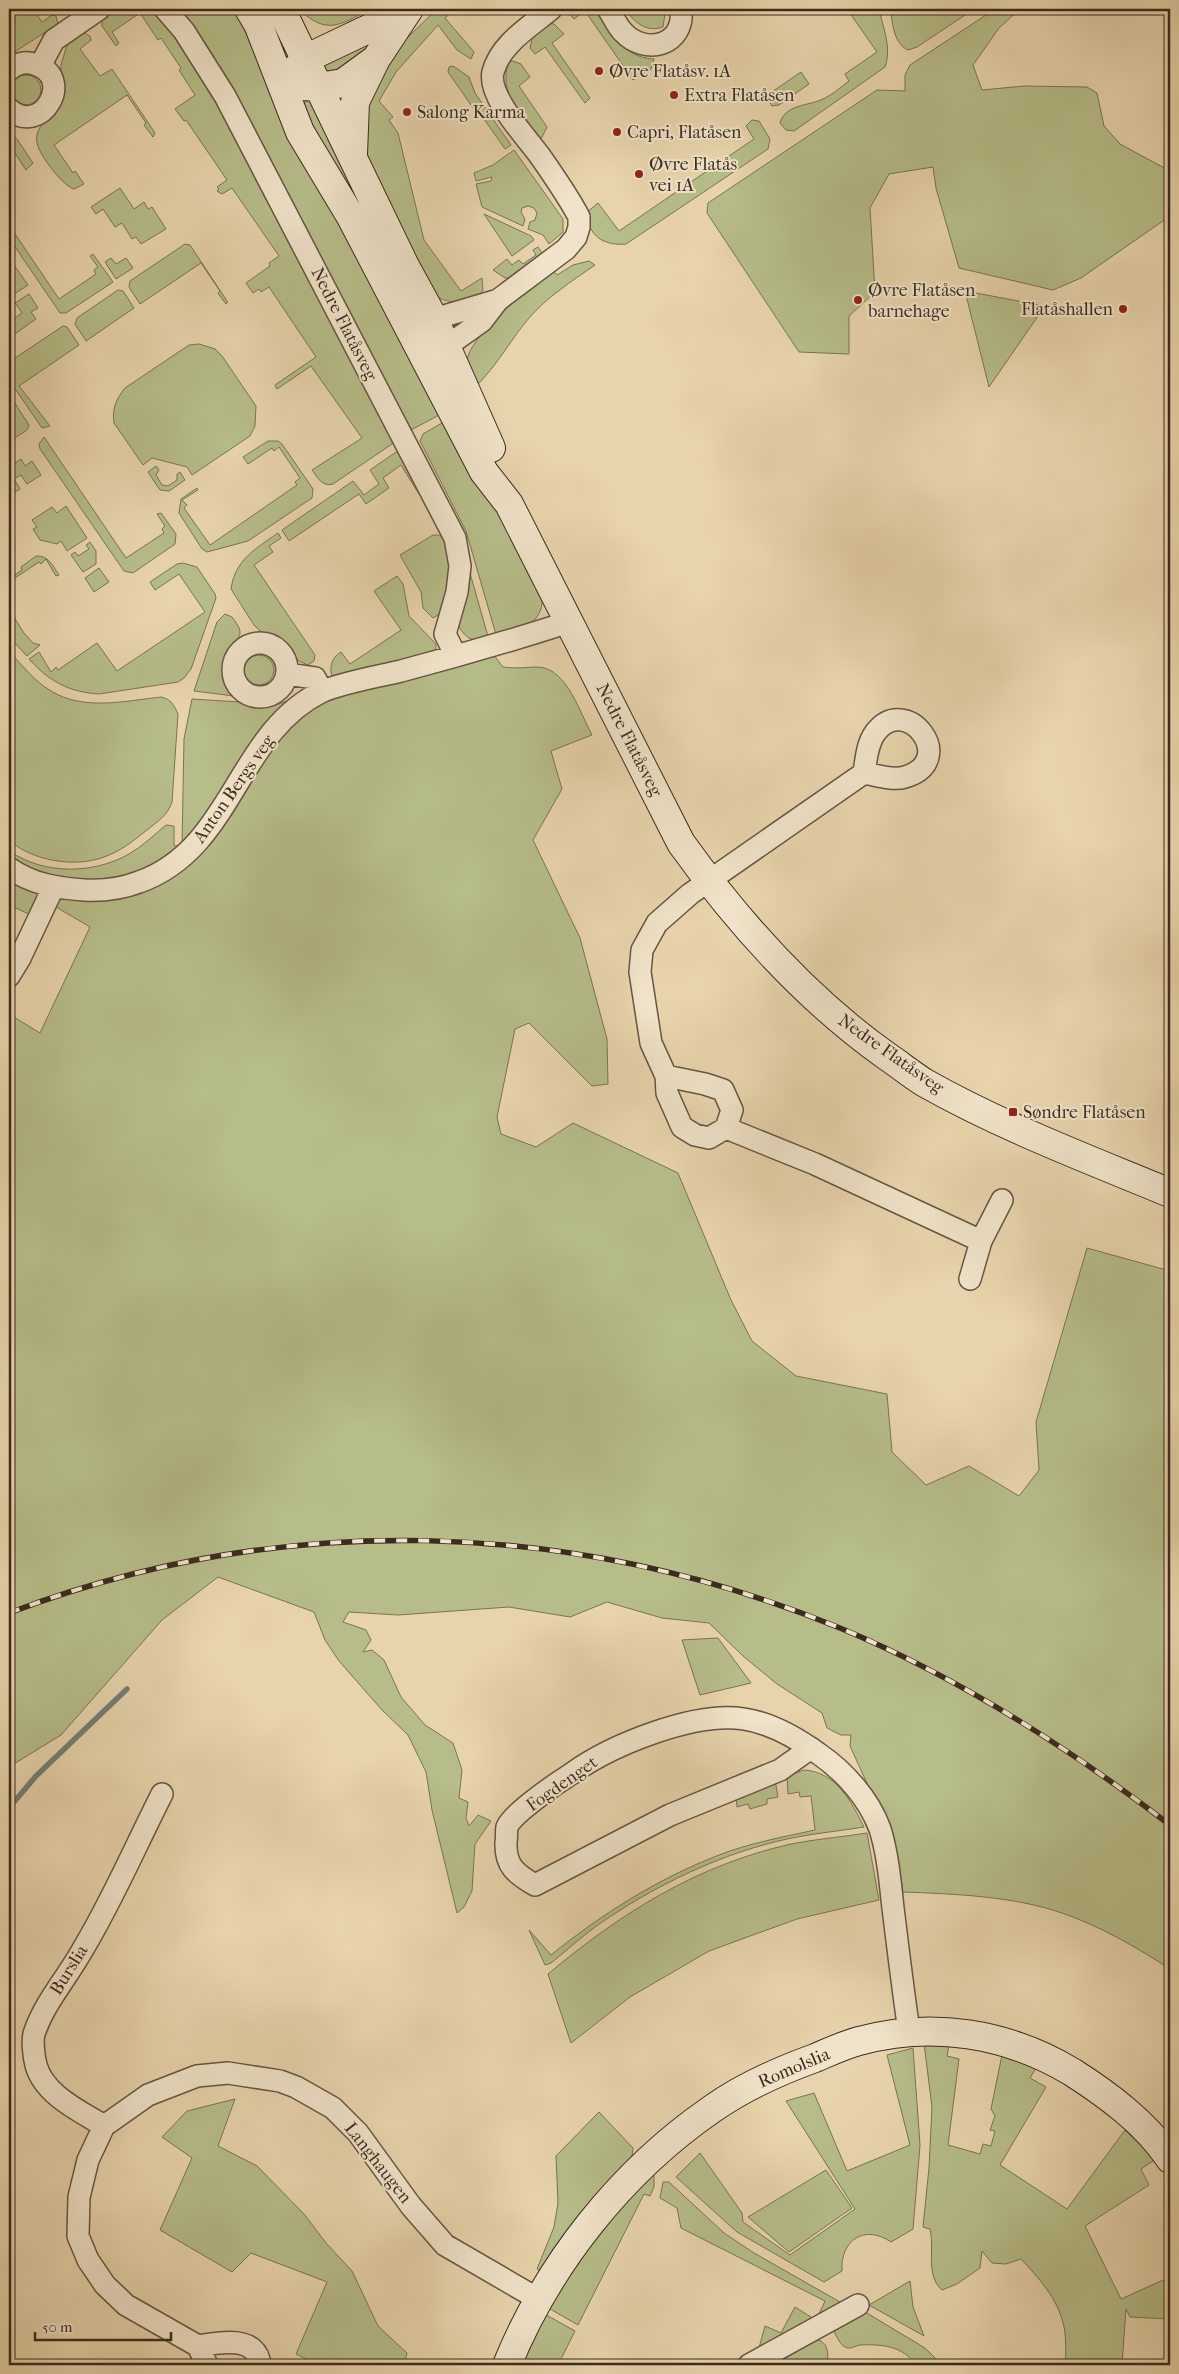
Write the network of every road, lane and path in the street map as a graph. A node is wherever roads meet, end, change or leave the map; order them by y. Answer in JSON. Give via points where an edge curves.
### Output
{"nodes":[{"id":1,"x":99,"y":9,"type":"edge"},
{"id":2,"x":165,"y":9,"type":"edge"},
{"id":3,"x":250,"y":9,"type":"edge"},
{"id":4,"x":281,"y":9,"type":"edge"},
{"id":5,"x":551,"y":9,"type":"edge"},
{"id":6,"x":608,"y":9,"type":"edge"},
{"id":7,"x":680,"y":9,"type":"edge"},
{"id":8,"x":408,"y":10,"type":"edge"},
{"id":9,"x":305,"y":58,"type":"junction"},
{"id":10,"x":376,"y":59,"type":"junction"},
{"id":11,"x":40,"y":66,"type":"junction"},
{"id":12,"x":9,"y":70,"type":"edge"},
{"id":13,"x":282,"y":84,"type":"junction"},
{"id":14,"x":319,"y":87,"type":"junction"},
{"id":15,"x":9,"y":109,"type":"edge"},
{"id":16,"x":353,"y":158,"type":"junction"},
{"id":17,"x":498,"y":300,"type":"junction"},
{"id":18,"x":434,"y":319,"type":"junction"},
{"id":19,"x":416,"y":342,"type":"junction"},
{"id":20,"x":446,"y":365,"type":"junction"},
{"id":21,"x":568,"y":622,"type":"junction"},
{"id":22,"x":456,"y":656,"type":"junction"},
{"id":23,"x":286,"y":674,"type":"dead end"},
{"id":24,"x":322,"y":691,"type":"junction"},
{"id":25,"x":864,"y":773,"type":"dead end"},
{"id":26,"x":9,"y":868,"type":"edge"},
{"id":27,"x":709,"y":882,"type":"junction"},
{"id":28,"x":53,"y":888,"type":"junction"},
{"id":29,"x":9,"y":976,"type":"edge"},
{"id":30,"x":666,"y":1076,"type":"junction"},
{"id":31,"x":726,"y":1128,"type":"junction"},
{"id":32,"x":1170,"y":1193,"type":"edge"},
{"id":33,"x":1002,"y":1200,"type":"dead end"},
{"id":34,"x":981,"y":1241,"type":"junction"},
{"id":35,"x":970,"y":1279,"type":"dead end"},
{"id":36,"x":811,"y":1748,"type":"junction"},
{"id":37,"x":162,"y":1794,"type":"dead end"},
{"id":38,"x":909,"y":2032,"type":"junction"},
{"id":39,"x":104,"y":2126,"type":"junction"},
{"id":40,"x":1170,"y":2159,"type":"edge"},
{"id":41,"x":538,"y":2299,"type":"junction"},
{"id":42,"x":858,"y":2305,"type":"dead end"},
{"id":43,"x":203,"y":2356,"type":"edge"},
{"id":44,"x":260,"y":2365,"type":"edge"},
{"id":45,"x":507,"y":2365,"type":"edge"},
{"id":46,"x":749,"y":2365,"type":"edge"}],
"edges":[{"from":1,"to":11,"type":"street","via":[[54,40]]},
{"from":2,"to":22,"type":"street","name":"Nedre Flatåsveg","via":[[184,30],[225,96],[454,538],[460,566],[457,592],[445,634]]},
{"from":3,"to":13,"type":"street","name":"Nedre Flatåsveg"},
{"from":4,"to":9,"type":"street","name":"Nedre Flatåsveg"},
{"from":5,"to":17,"type":"street","via":[[503,50],[492,73],[505,108],[574,207],[579,227],[576,238],[566,249]]},
{"from":6,"to":7,"type":"street","via":[[624,33],[640,43],[656,45],[676,35],[682,22]]},
{"from":8,"to":9,"type":"street"},
{"from":8,"to":10,"type":"street","name":"Nedre Flatåsveg"},
{"from":9,"to":13,"type":"street"},
{"from":9,"to":14,"type":"street","name":"Nedre Flatåsveg"},
{"from":10,"to":14,"type":"street","via":[[343,83]]},
{"from":10,"to":16,"type":"street","name":"Nedre Flatåsveg","via":[[355,102]]},
{"from":11,"to":12,"type":"street","via":[[20,63]]},
{"from":11,"to":15,"type":"street","via":[[52,78],[50,104],[44,110],[27,116]]},
{"from":13,"to":14,"type":"street"},
{"from":13,"to":19,"type":"street","name":"Nedre Flatåsveg","via":[[300,132],[351,217]]},
{"from":14,"to":16,"type":"street","name":"Nedre Flatåsveg"},
{"from":16,"to":18,"type":"street","name":"Nedre Flatåsveg"},
{"from":17,"to":18,"type":"street"},
{"from":17,"to":20,"type":"street"},
{"from":18,"to":19,"type":"street"},
{"from":18,"to":20,"type":"street","name":"Nedre Flatåsveg"},
{"from":19,"to":20,"type":"street","name":"Nedre Flatåsveg"},
{"from":20,"to":21,"type":"street","name":"Nedre Flatåsveg","via":[[472,429],[498,462],[508,504]]},
{"from":21,"to":22,"type":"street"},
{"from":21,"to":27,"type":"street","name":"Nedre Flatåsveg","via":[[681,843]]},
{"from":22,"to":24,"type":"street"},
{"from":23,"to":24,"type":"street","via":[[315,678]]},
{"from":24,"to":28,"type":"street","name":"Anton Bergs veg","via":[[292,710],[264,742],[204,837],[183,858],[157,876],[126,887],[100,891]]},
{"from":25,"to":27,"type":"street"},
{"from":26,"to":28,"type":"street","name":"Anton Bergs veg"},
{"from":27,"to":30,"type":"street","via":[[657,923],[642,950],[640,972],[651,1043]]},
{"from":27,"to":32,"type":"street","name":"Nedre Flatåsveg","via":[[784,969],[858,1036],[924,1082],[971,1107]]},
{"from":28,"to":29,"type":"street"},
{"from":30,"to":31,"type":"street","via":[[723,1090],[732,1110]]},
{"from":30,"to":31,"type":"street","via":[[667,1093],[682,1126],[709,1138]]},
{"from":31,"to":34,"type":"street","via":[[815,1164]]},
{"from":33,"to":34,"type":"street"},
{"from":34,"to":35,"type":"street"},
{"from":36,"to":36,"type":"street","name":"Fogdenget","via":[[777,1728],[744,1719],[706,1718],[660,1731],[576,1770],[538,1796],[507,1827],[506,1855],[516,1874],[535,1885],[670,1815],[780,1770]]},
{"from":36,"to":38,"type":"street","name":"Fogdenget","via":[[845,1774],[880,1828],[889,1866]]},
{"from":37,"to":39,"type":"street","name":"Burslia","via":[[114,1894],[50,2001],[33,2037],[36,2064],[43,2082]]},
{"from":38,"to":40,"type":"street","name":"Romolslia","via":[[970,2033],[1018,2046],[1059,2065],[1102,2091],[1135,2120]]},
{"from":38,"to":41,"type":"street","name":"Romolslia","via":[[858,2041],[786,2069],[712,2109],[651,2157],[597,2214]]},
{"from":39,"to":41,"type":"street","name":"Langhaugen","via":[[148,2095],[197,2076],[228,2073],[280,2081],[296,2087],[333,2108],[358,2133],[411,2206],[445,2245]]},
{"from":39,"to":43,"type":"street","name":"Langhaugen","via":[[88,2160],[79,2197],[78,2236],[88,2260],[126,2305]]},
{"from":41,"to":45,"type":"street","name":"Romolslia","via":[[522,2327]]},
{"from":42,"to":46,"type":"street"},
{"from":43,"to":44,"type":"street","name":"Langhaugen","via":[[219,2342],[236,2342],[251,2347]]}]}
